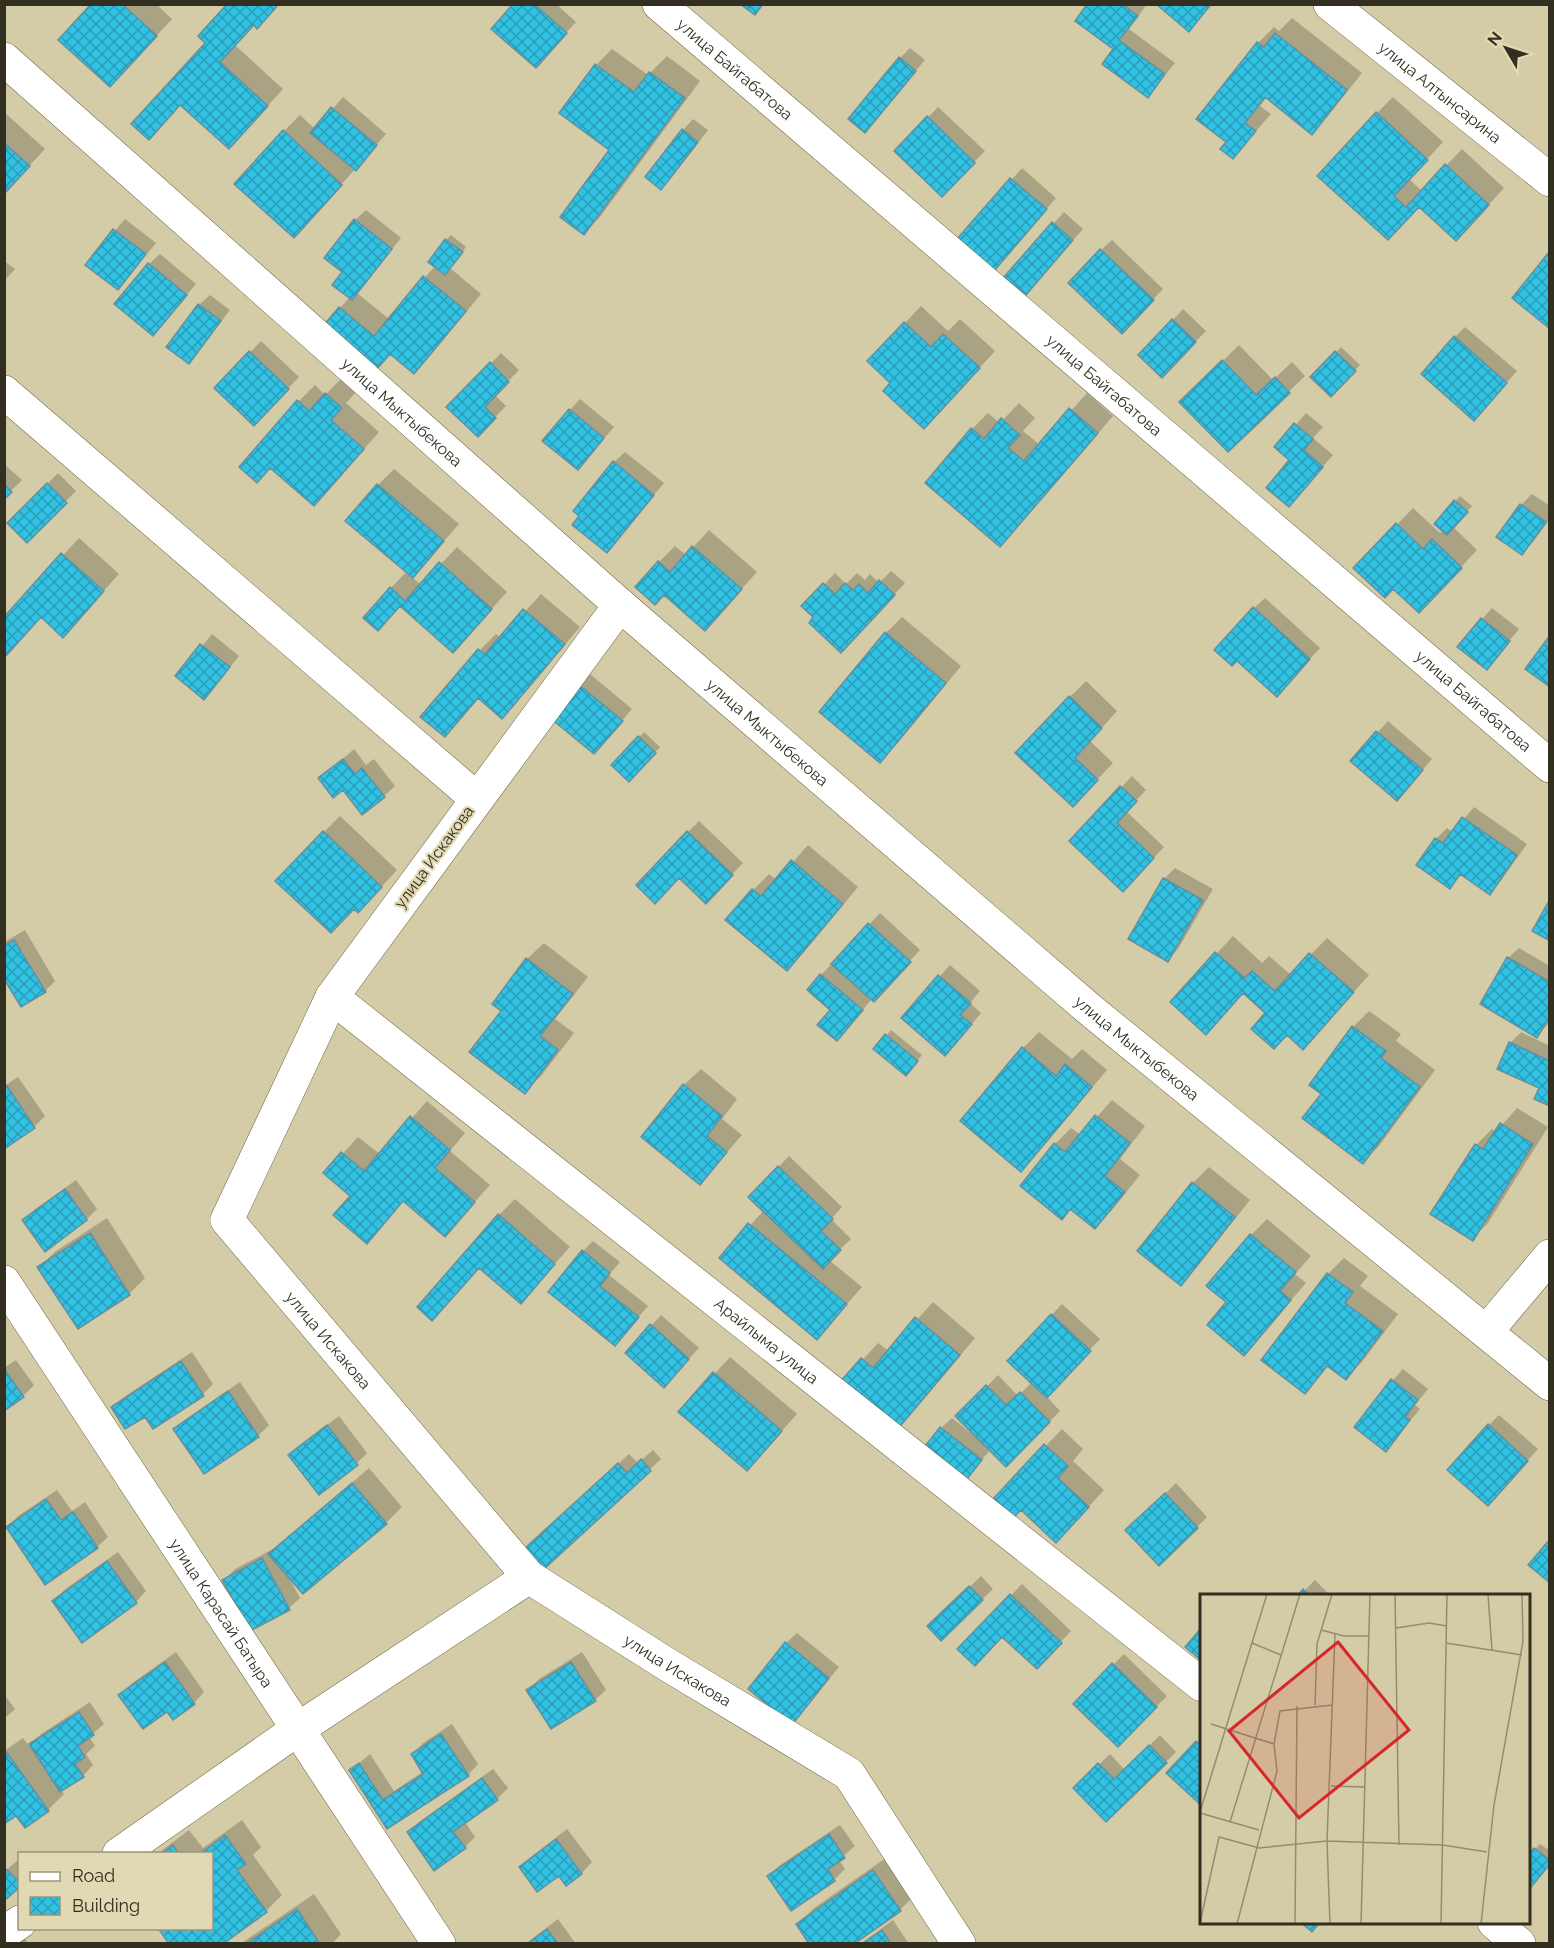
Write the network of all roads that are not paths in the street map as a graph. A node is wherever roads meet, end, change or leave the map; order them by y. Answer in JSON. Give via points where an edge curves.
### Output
{"nodes":[{"id":1,"x":659,"y":4,"type":"edge"},
{"id":2,"x":1330,"y":4,"type":"edge"},
{"id":3,"x":4,"y":59,"type":"edge"},
{"id":4,"x":1550,"y":180,"type":"edge"},
{"id":5,"x":4,"y":392,"type":"edge"},
{"id":6,"x":620,"y":606,"type":"junction"},
{"id":7,"x":1550,"y":766,"type":"edge"},
{"id":8,"x":477,"y":799,"type":"junction"},
{"id":9,"x":332,"y":997,"type":"junction"},
{"id":10,"x":1550,"y":1256,"type":"edge"},
{"id":11,"x":4,"y":1282,"type":"edge"},
{"id":12,"x":1486,"y":1332,"type":"junction"},
{"id":13,"x":1550,"y":1384,"type":"edge"},
{"id":14,"x":529,"y":1577,"type":"junction"},
{"id":15,"x":1200,"y":1684,"type":"edge"},
{"id":16,"x":298,"y":1729,"type":"junction"},
{"id":17,"x":122,"y":1852,"type":"edge"},
{"id":18,"x":18,"y":1923,"type":"edge"},
{"id":19,"x":1495,"y":1924,"type":"edge"},
{"id":20,"x":4,"y":1933,"type":"edge"},
{"id":21,"x":439,"y":1944,"type":"edge"},
{"id":22,"x":959,"y":1944,"type":"edge"},
{"id":23,"x":1519,"y":1944,"type":"edge"}],
"edges":[{"from":1,"to":7,"type":"street","name":"улица Байгабатова"},
{"from":2,"to":4,"type":"street","name":"улица Алтынсарина"},
{"from":3,"to":6,"type":"street","name":"улица Мыктыбекова"},
{"from":5,"to":8,"type":"street"},
{"from":6,"to":8,"type":"street","name":"улица Искакова"},
{"from":6,"to":12,"type":"street","name":"улица Мыктыбекова","via":[[1089,1009]]},
{"from":8,"to":9,"type":"street","name":"улица Искакова"},
{"from":9,"to":14,"type":"street","name":"улица Искакова","via":[[227,1220]]},
{"from":9,"to":15,"type":"street","name":"Арайлыма улица"},
{"from":10,"to":12,"type":"street"},
{"from":11,"to":16,"type":"street","name":"улица Карасай Батыра"},
{"from":12,"to":13,"type":"street","name":"улица Мыктыбекова"},
{"from":14,"to":16,"type":"street"},
{"from":14,"to":22,"type":"street","name":"улица Искакова","via":[[849,1774]]},
{"from":16,"to":17,"type":"street"},
{"from":16,"to":21,"type":"street","name":"улица Карасай Батыра"},
{"from":18,"to":20,"type":"street"},
{"from":19,"to":23,"type":"street"}]}
